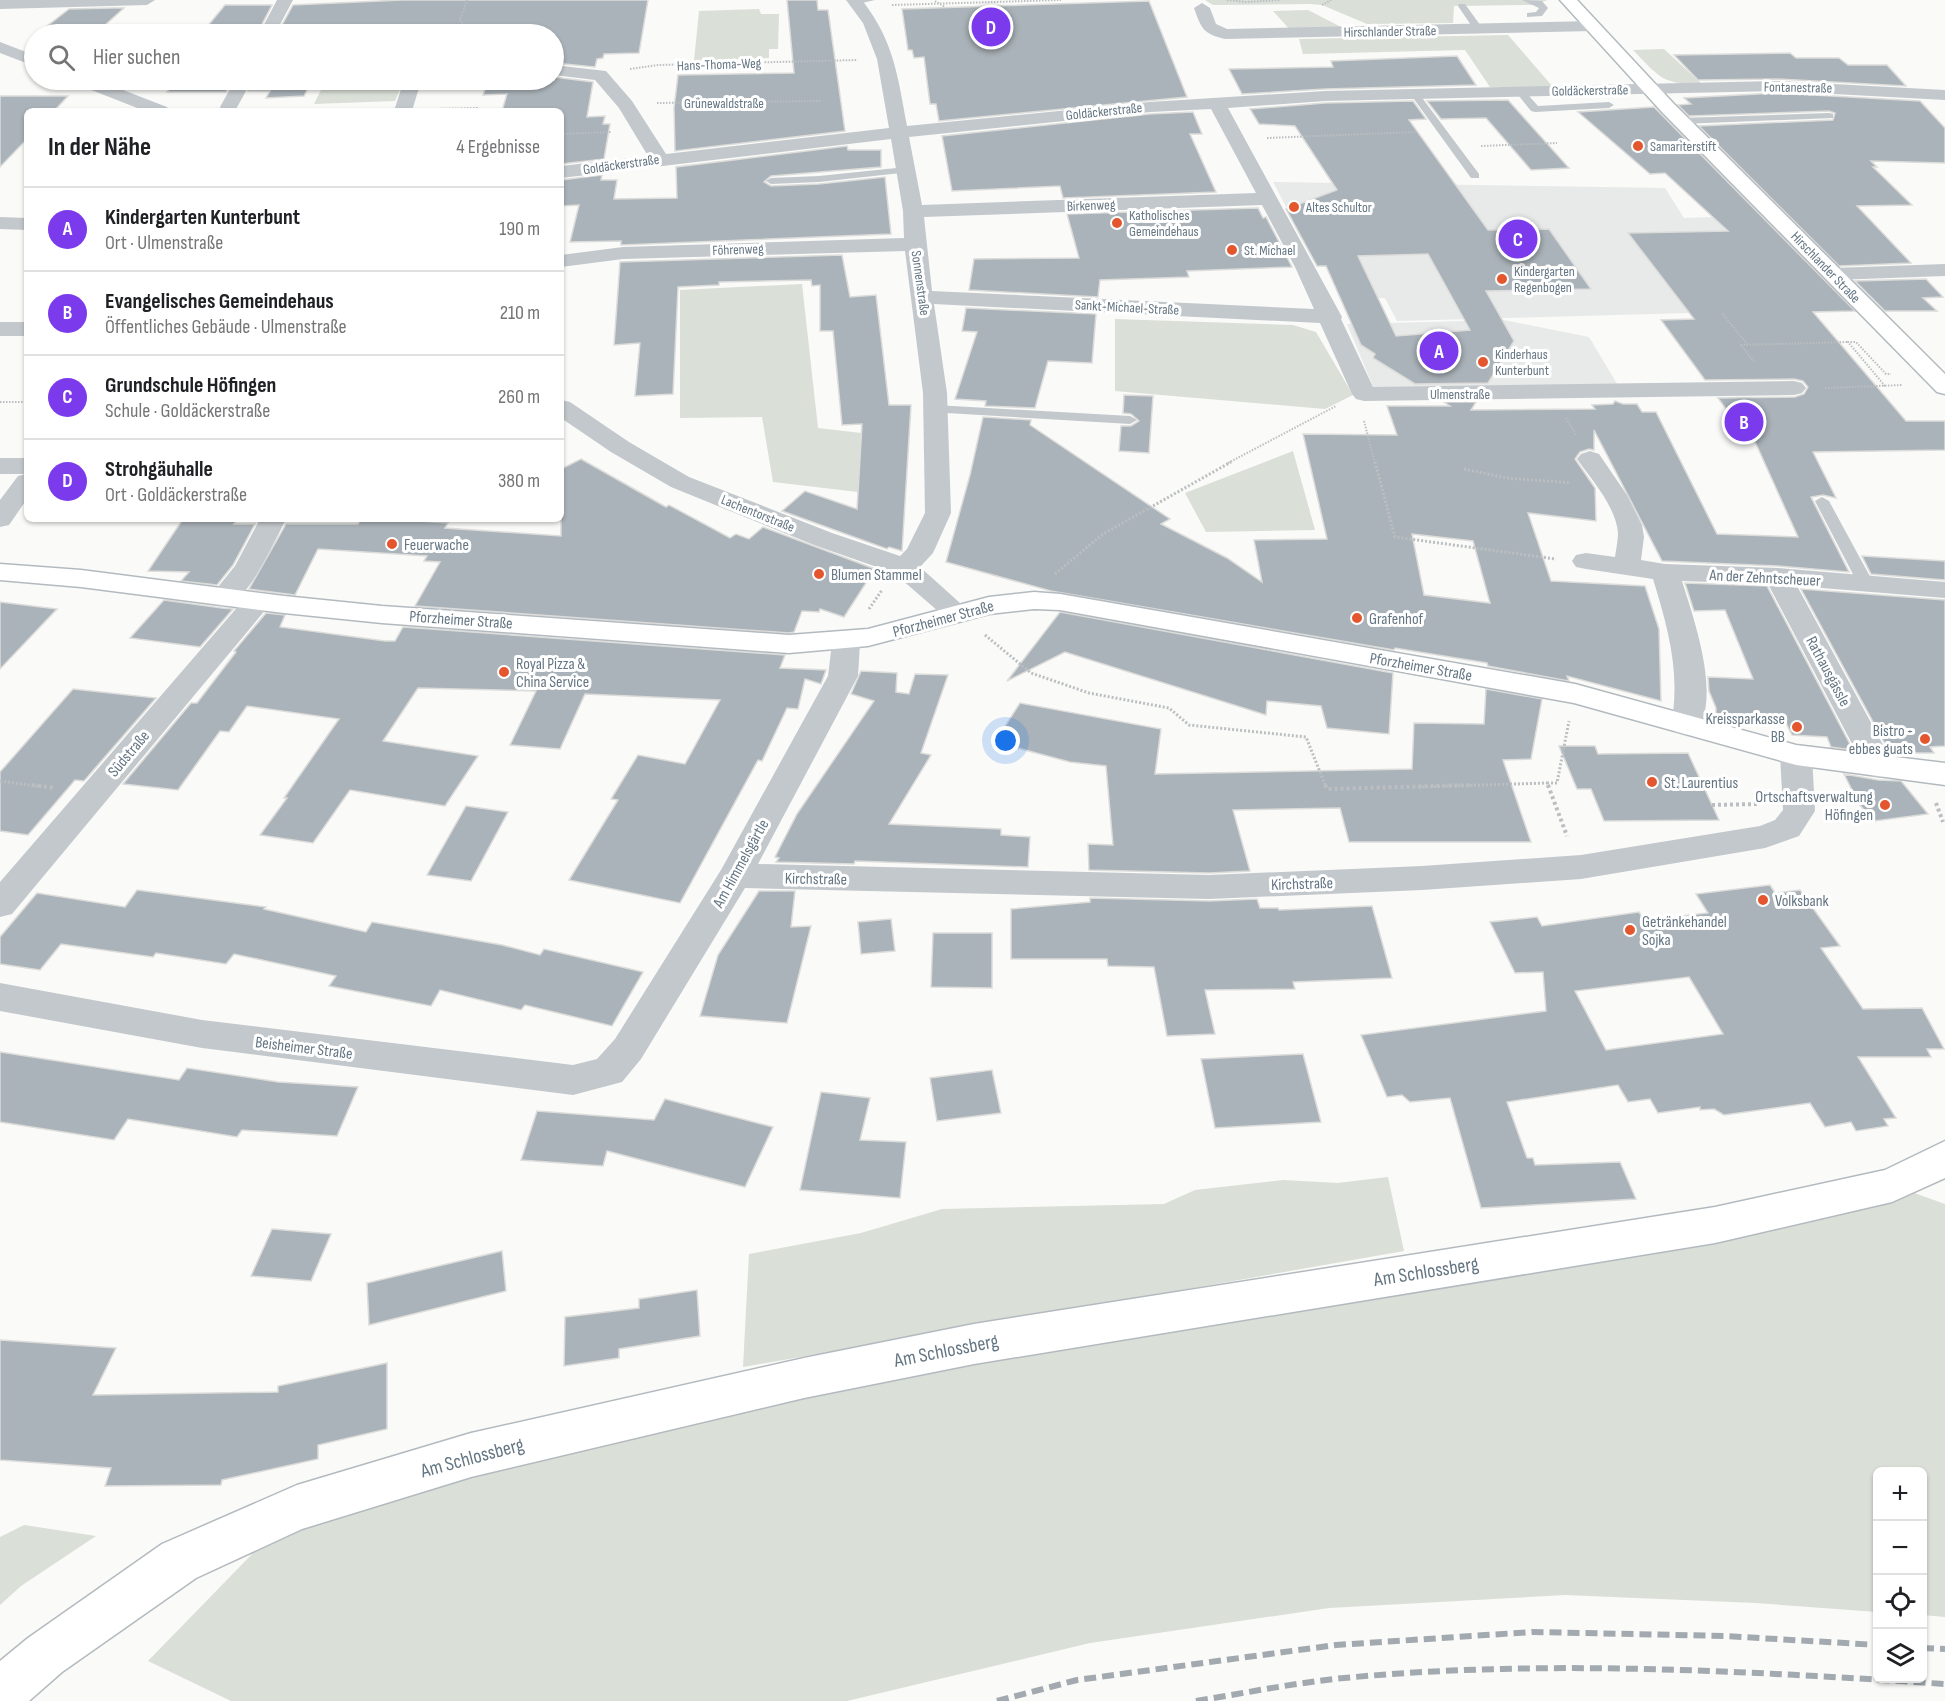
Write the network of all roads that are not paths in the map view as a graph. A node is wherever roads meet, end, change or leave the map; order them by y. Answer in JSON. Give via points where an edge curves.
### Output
{"nodes":[{"id":1,"x":147,"y":0,"type":"edge"},
{"id":2,"x":285,"y":0,"type":"edge"},
{"id":3,"x":1526,"y":0,"type":"edge"},
{"id":4,"x":1568,"y":0,"type":"edge"},
{"id":5,"x":860,"y":2,"type":"edge"},
{"id":6,"x":0,"y":4,"type":"edge"},
{"id":7,"x":1462,"y":6,"type":"dead end"},
{"id":8,"x":1202,"y":8,"type":"dead end"},
{"id":9,"x":1530,"y":15,"type":"dead end"},
{"id":10,"x":272,"y":24,"type":"edge"},
{"id":11,"x":1593,"y":26,"type":"junction"},
{"id":12,"x":1478,"y":29,"type":"junction"},
{"id":13,"x":0,"y":47,"type":"edge"},
{"id":14,"x":24,"y":57,"type":"edge"},
{"id":15,"x":564,"y":71,"type":"edge"},
{"id":16,"x":1650,"y":89,"type":"junction"},
{"id":17,"x":107,"y":90,"type":"edge"},
{"id":18,"x":238,"y":90,"type":"edge"},
{"id":19,"x":410,"y":90,"type":"edge"},
{"id":20,"x":1520,"y":91,"type":"junction"},
{"id":21,"x":1414,"y":93,"type":"junction"},
{"id":22,"x":1941,"y":99,"type":"edge"},
{"id":23,"x":1216,"y":102,"type":"junction"},
{"id":24,"x":1609,"y":105,"type":"dead end"},
{"id":25,"x":229,"y":107,"type":"dead end"},
{"id":26,"x":153,"y":108,"type":"edge"},
{"id":27,"x":404,"y":108,"type":"edge"},
{"id":28,"x":1829,"y":116,"type":"dead end"},
{"id":29,"x":1682,"y":122,"type":"junction"},
{"id":30,"x":899,"y":132,"type":"junction"},
{"id":31,"x":660,"y":159,"type":"junction"},
{"id":32,"x":906,"y":170,"type":"junction"},
{"id":33,"x":564,"y":172,"type":"edge"},
{"id":34,"x":1474,"y":176,"type":"dead end"},
{"id":35,"x":771,"y":181,"type":"dead end"},
{"id":36,"x":1269,"y":199,"type":"junction"},
{"id":37,"x":913,"y":211,"type":"junction"},
{"id":38,"x":0,"y":223,"type":"edge"},
{"id":39,"x":24,"y":224,"type":"edge"},
{"id":40,"x":915,"y":244,"type":"junction"},
{"id":41,"x":564,"y":261,"type":"edge"},
{"id":42,"x":1945,"y":270,"type":"edge"},
{"id":43,"x":1834,"y":274,"type":"junction"},
{"id":44,"x":923,"y":297,"type":"junction"},
{"id":45,"x":1331,"y":317,"type":"junction"},
{"id":46,"x":0,"y":328,"type":"edge"},
{"id":47,"x":24,"y":329,"type":"edge"},
{"id":48,"x":1945,"y":387,"type":"edge"},
{"id":49,"x":1784,"y":389,"type":"road end"},
{"id":50,"x":564,"y":409,"type":"edge"},
{"id":51,"x":935,"y":409,"type":"junction"},
{"id":52,"x":1130,"y":420,"type":"dead end"},
{"id":53,"x":1585,"y":451,"type":"road end"},
{"id":54,"x":0,"y":466,"type":"edge"},
{"id":55,"x":24,"y":466,"type":"edge"},
{"id":56,"x":24,"y":485,"type":"edge"},
{"id":57,"x":1822,"y":501,"type":"dead end"},
{"id":58,"x":0,"y":519,"type":"edge"},
{"id":59,"x":271,"y":522,"type":"edge"},
{"id":60,"x":1586,"y":561,"type":"road end"},
{"id":61,"x":901,"y":566,"type":"junction"},
{"id":62,"x":1627,"y":566,"type":"junction"},
{"id":63,"x":0,"y":572,"type":"edge"},
{"id":64,"x":1665,"y":572,"type":"junction"},
{"id":65,"x":1778,"y":576,"type":"junction"},
{"id":66,"x":1864,"y":582,"type":"junction"},
{"id":67,"x":1945,"y":590,"type":"edge"},
{"id":68,"x":223,"y":598,"type":"junction"},
{"id":69,"x":257,"y":602,"type":"junction"},
{"id":70,"x":956,"y":612,"type":"junction"},
{"id":71,"x":846,"y":643,"type":"junction"},
{"id":72,"x":1686,"y":725,"type":"junction"},
{"id":73,"x":1796,"y":754,"type":"junction"},
{"id":74,"x":1879,"y":767,"type":"junction"},
{"id":75,"x":1945,"y":774,"type":"edge"},
{"id":76,"x":735,"y":876,"type":"junction"},
{"id":77,"x":0,"y":905,"type":"edge"},
{"id":78,"x":0,"y":997,"type":"edge"},
{"id":79,"x":609,"y":1071,"type":"joint"},
{"id":80,"x":1945,"y":1157,"type":"edge"},
{"id":81,"x":0,"y":1693,"type":"edge"}],
"edges":[{"from":1,"to":6,"type":"street"},
{"from":2,"to":10,"type":"street"},
{"from":3,"to":9,"type":"lane","via":[[1544,8],[1539,14]]},
{"from":4,"to":11,"type":"main road","name":"Hirschlander Straße"},
{"from":5,"to":30,"type":"street","name":"Sonnenstraße","via":[[886,59]]},
{"from":7,"to":12,"type":"lane"},
{"from":8,"to":12,"type":"street","name":"Hirschlander Straße","via":[[1209,27],[1223,36]]},
{"from":11,"to":12,"type":"street","name":"Hirschlander Straße"},
{"from":11,"to":16,"type":"main road","name":"Hirschlander Straße"},
{"from":13,"to":14,"type":"street"},
{"from":15,"to":31,"type":"street","via":[[600,75],[645,131]]},
{"from":16,"to":20,"type":"street","name":"Goldäckerstraße"},
{"from":16,"to":22,"type":"street","name":"Fontanestraße","via":[[1778,86]]},
{"from":16,"to":29,"type":"main road","name":"Hirschlander Straße"},
{"from":17,"to":26,"type":"street"},
{"from":18,"to":25,"type":"street"},
{"from":19,"to":27,"type":"street"},
{"from":20,"to":21,"type":"street","name":"Goldäckerstraße"},
{"from":20,"to":24,"type":"lane","via":[[1535,110]]},
{"from":21,"to":23,"type":"street","name":"Goldäckerstraße"},
{"from":21,"to":34,"type":"lane"},
{"from":23,"to":30,"type":"street","name":"Goldäckerstraße"},
{"from":23,"to":36,"type":"street"},
{"from":28,"to":29,"type":"lane"},
{"from":29,"to":43,"type":"main road","name":"Hirschlander Straße"},
{"from":30,"to":31,"type":"street","name":"Goldäckerstraße"},
{"from":30,"to":32,"type":"street","name":"Sonnenstraße"},
{"from":31,"to":33,"type":"street","name":"Goldäckerstraße"},
{"from":32,"to":35,"type":"lane"},
{"from":32,"to":37,"type":"street","name":"Sonnenstraße"},
{"from":36,"to":37,"type":"street","name":"Birkenweg"},
{"from":36,"to":45,"type":"street"},
{"from":37,"to":40,"type":"street","name":"Sonnenstraße"},
{"from":38,"to":39,"type":"street"},
{"from":40,"to":41,"type":"street","name":"Föhrenweg","via":[[623,253]]},
{"from":40,"to":44,"type":"street","name":"Sonnenstraße"},
{"from":42,"to":43,"type":"street"},
{"from":43,"to":48,"type":"main road","name":"Hirschlander Straße"},
{"from":44,"to":45,"type":"street","name":"Sankt-Michael-Straße"},
{"from":44,"to":51,"type":"street","name":"Sonnenstraße"},
{"from":45,"to":49,"type":"street","name":"Ulmenstraße","via":[[1364,394]]},
{"from":46,"to":47,"type":"street"},
{"from":50,"to":61,"type":"street","name":"Lachentorstraße","via":[[680,482]]},
{"from":51,"to":52,"type":"lane"},
{"from":51,"to":61,"type":"street","name":"Sonnenstraße","via":[[938,513],[919,553]]},
{"from":53,"to":62,"type":"street","via":[[1628,524],[1631,533]]},
{"from":54,"to":55,"type":"street"},
{"from":56,"to":58,"type":"street"},
{"from":57,"to":66,"type":"lane"},
{"from":59,"to":68,"type":"street","via":[[247,569]]},
{"from":60,"to":62,"type":"street","name":"An der Zehntscheuer"},
{"from":61,"to":70,"type":"street","name":"Lachentorstraße"},
{"from":62,"to":64,"type":"street","name":"An der Zehntscheuer"},
{"from":63,"to":68,"type":"main road","name":"Pforzheimer Straße","via":[[45,574]]},
{"from":64,"to":65,"type":"street","name":"An der Zehntscheuer"},
{"from":64,"to":72,"type":"street","via":[[1688,651],[1692,704]]},
{"from":65,"to":66,"type":"street","name":"An der Zehntscheuer"},
{"from":65,"to":74,"type":"street","name":"Rathausgässle"},
{"from":66,"to":67,"type":"street","name":"An der Zehntscheuer"},
{"from":68,"to":69,"type":"main road","name":"Pforzheimer Straße"},
{"from":69,"to":71,"type":"main road","name":"Pforzheimer Straße","via":[[789,644]]},
{"from":69,"to":77,"type":"street","name":"Südstraße"},
{"from":70,"to":71,"type":"main road","name":"Pforzheimer Straße"},
{"from":70,"to":72,"type":"main road","name":"Pforzheimer Straße","via":[[998,602],[1060,602],[1575,694]]},
{"from":71,"to":76,"type":"street","name":"Am Himmelsgärtle","via":[[843,676]]},
{"from":72,"to":73,"type":"main road","name":"Pforzheimer Straße"},
{"from":73,"to":74,"type":"main road","name":"Pforzheimer Straße"},
{"from":73,"to":76,"type":"street","name":"Kirchstraße","via":[[1799,811],[1786,828],[1765,837],[1581,867],[1209,887]]},
{"from":74,"to":75,"type":"main road","name":"Pforzheimer Straße"},
{"from":76,"to":79,"type":"street","name":"Am Himmelsgärtle","via":[[628,1049]]},
{"from":78,"to":79,"type":"street","name":"Beisheimer Straße","via":[[202,1034],[518,1074],[573,1080]]},
{"from":80,"to":81,"type":"main road","name":"Am Schlossberg","via":[[1892,1185],[1715,1225],[974,1344],[804,1378],[471,1455],[297,1508],[179,1561],[45,1655]]}]}
